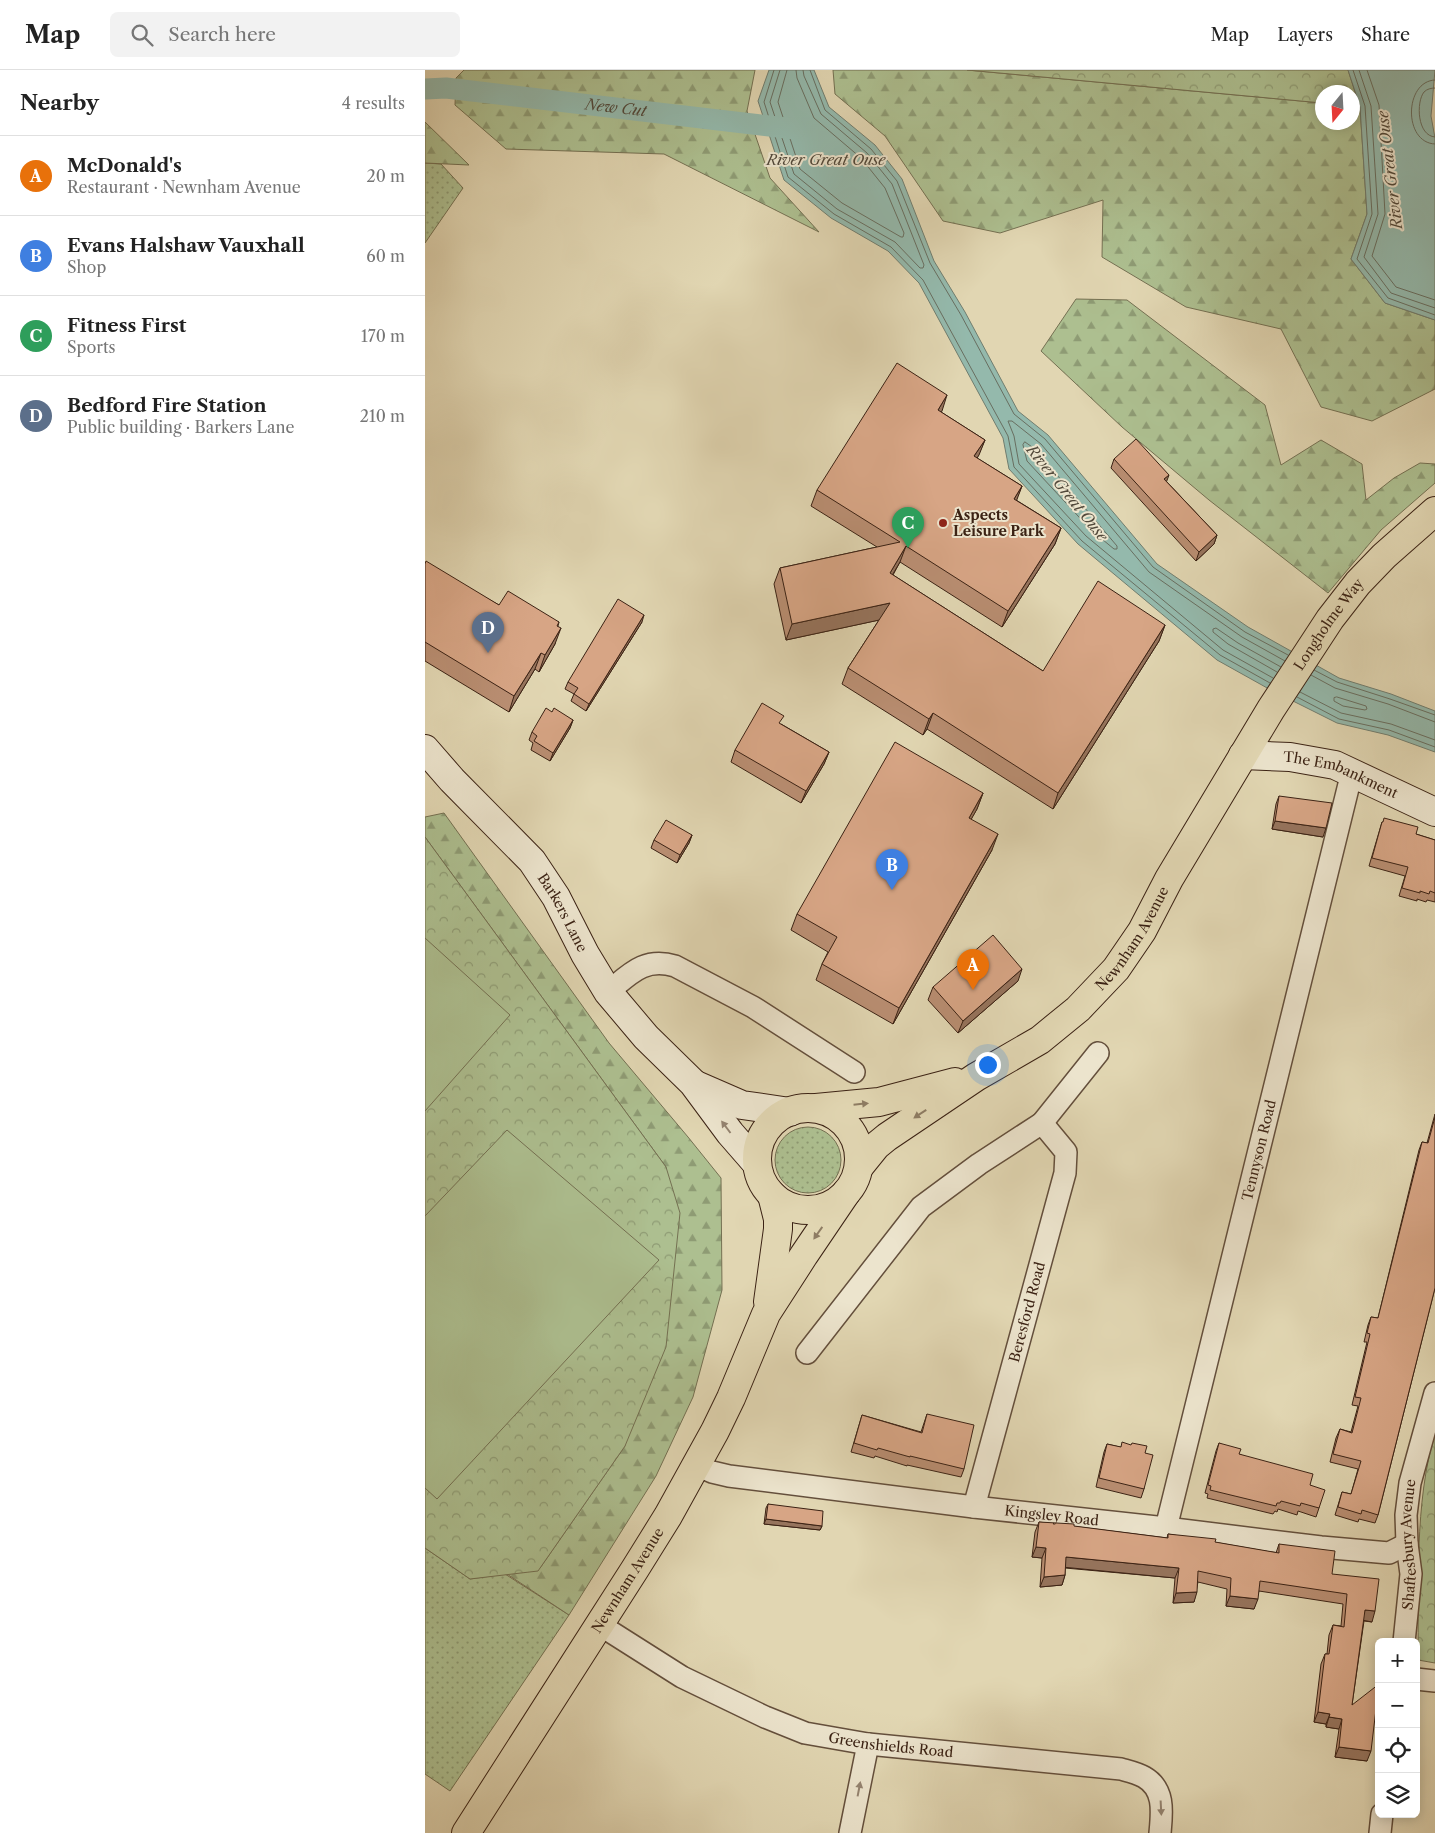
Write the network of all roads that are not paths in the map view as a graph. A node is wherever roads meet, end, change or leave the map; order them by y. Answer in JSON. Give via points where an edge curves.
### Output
{"nodes":[{"id":1,"x":1435,"y":511,"type":"edge"},
{"id":2,"x":425,"y":749,"type":"edge"},
{"id":3,"x":1243,"y":756,"type":"junction"},
{"id":4,"x":1352,"y":772,"type":"junction"},
{"id":5,"x":1435,"y":812,"type":"edge"},
{"id":6,"x":608,"y":992,"type":"junction"},
{"id":7,"x":1098,"y":1053,"type":"dead end"},
{"id":8,"x":853,"y":1072,"type":"dead end"},
{"id":9,"x":976,"y":1077,"type":"junction"},
{"id":10,"x":693,"y":1083,"type":"junction"},
{"id":11,"x":801,"y":1110,"type":"junction"},
{"id":12,"x":1042,"y":1122,"type":"junction"},
{"id":13,"x":757,"y":1164,"type":"junction"},
{"id":14,"x":859,"y":1167,"type":"junction"},
{"id":15,"x":846,"y":1193,"type":"junction"},
{"id":16,"x":772,"y":1195,"type":"junction"},
{"id":17,"x":766,"y":1314,"type":"junction"},
{"id":18,"x":807,"y":1353,"type":"dead end"},
{"id":19,"x":1435,"y":1393,"type":"edge"},
{"id":20,"x":696,"y":1465,"type":"junction"},
{"id":21,"x":974,"y":1507,"type":"junction"},
{"id":22,"x":1166,"y":1528,"type":"junction"},
{"id":23,"x":1407,"y":1544,"type":"junction"},
{"id":24,"x":599,"y":1625,"type":"junction"},
{"id":25,"x":1404,"y":1638,"type":"edge"},
{"id":26,"x":1420,"y":1679,"type":"edge"},
{"id":27,"x":1435,"y":1681,"type":"edge"},
{"id":28,"x":868,"y":1744,"type":"junction"},
{"id":29,"x":1382,"y":1818,"type":"edge"},
{"id":30,"x":466,"y":1833,"type":"edge"},
{"id":31,"x":850,"y":1833,"type":"edge"},
{"id":32,"x":1160,"y":1833,"type":"edge"},
{"id":33,"x":1380,"y":1833,"type":"edge"}],
"edges":[{"from":1,"to":3,"type":"main road","name":"Longholme Way","via":[[1358,583],[1330,619]]},
{"from":2,"to":6,"type":"street","name":"Barkers Lane","via":[[532,861],[556,897]]},
{"from":3,"to":4,"type":"street","name":"The Embankment","via":[[1290,757],[1335,765]]},
{"from":3,"to":9,"type":"main road","name":"Newnham Avenue","via":[[1169,879],[1142,931],[1116,969],[1079,1009],[1058,1026]]},
{"from":4,"to":5,"type":"street","name":"The Embankment"},
{"from":4,"to":22,"type":"street","name":"Tennyson Road"},
{"from":6,"to":8,"type":"street","via":[[643,966],[664,963],[675,966],[753,1008]]},
{"from":6,"to":10,"type":"street","name":"Barkers Lane"},
{"from":7,"to":12,"type":"street"},
{"from":11,"to":9,"type":"main road","name":"Newnham Avenue","one_way":true,"via":[[879,1102]]},
{"from":9,"to":14,"type":"main road","name":"Newnham Avenue","one_way":true,"via":[[887,1137]]},
{"from":10,"to":11,"type":"street","name":"Barkers Lane","via":[[742,1105]]},
{"from":13,"to":10,"type":"street","name":"Barkers Lane","one_way":true},
{"from":11,"to":13,"type":"main road","via":[[778,1118],[765,1133]]},
{"from":11,"to":14,"type":"main road","via":[[826,1112],[838,1118],[855,1140]]},
{"from":12,"to":18,"type":"street","via":[[921,1207]]},
{"from":12,"to":21,"type":"street","name":"Beresford Road","via":[[1066,1152],[1065,1173]]},
{"from":13,"to":16,"type":"main road","via":[[760,1176]]},
{"from":14,"to":15,"type":"main road"},
{"from":15,"to":16,"type":"main road","via":[[833,1204],[809,1210],[796,1209]]},
{"from":15,"to":17,"type":"main road","name":"Newnham Avenue","one_way":true},
{"from":16,"to":17,"type":"main road","name":"Newnham Avenue","via":[[778,1229]]},
{"from":17,"to":20,"type":"main road","name":"Newnham Avenue","via":[[731,1398]]},
{"from":19,"to":23,"type":"street","name":"Shaftesbury Avenue","via":[[1410,1483]]},
{"from":20,"to":21,"type":"street","name":"Kingsley Road","via":[[729,1476]]},
{"from":20,"to":24,"type":"main road","name":"Newnham Avenue"},
{"from":21,"to":22,"type":"street","name":"Kingsley Road"},
{"from":22,"to":23,"type":"street","name":"Kingsley Road","via":[[1389,1552]]},
{"from":23,"to":25,"type":"street","name":"Shaftesbury Avenue","via":[[1411,1574]]},
{"from":24,"to":28,"type":"street","name":"Greenshields Road","via":[[682,1677],[765,1717],[805,1733]]},
{"from":24,"to":30,"type":"main road","name":"Newnham Avenue"},
{"from":26,"to":27,"type":"street"},
{"from":31,"to":28,"type":"street","one_way":true},
{"from":28,"to":32,"type":"street","name":"Greenshields Road","one_way":true,"via":[[1121,1769],[1143,1776],[1161,1796]]},
{"from":29,"to":33,"type":"street"}]}
